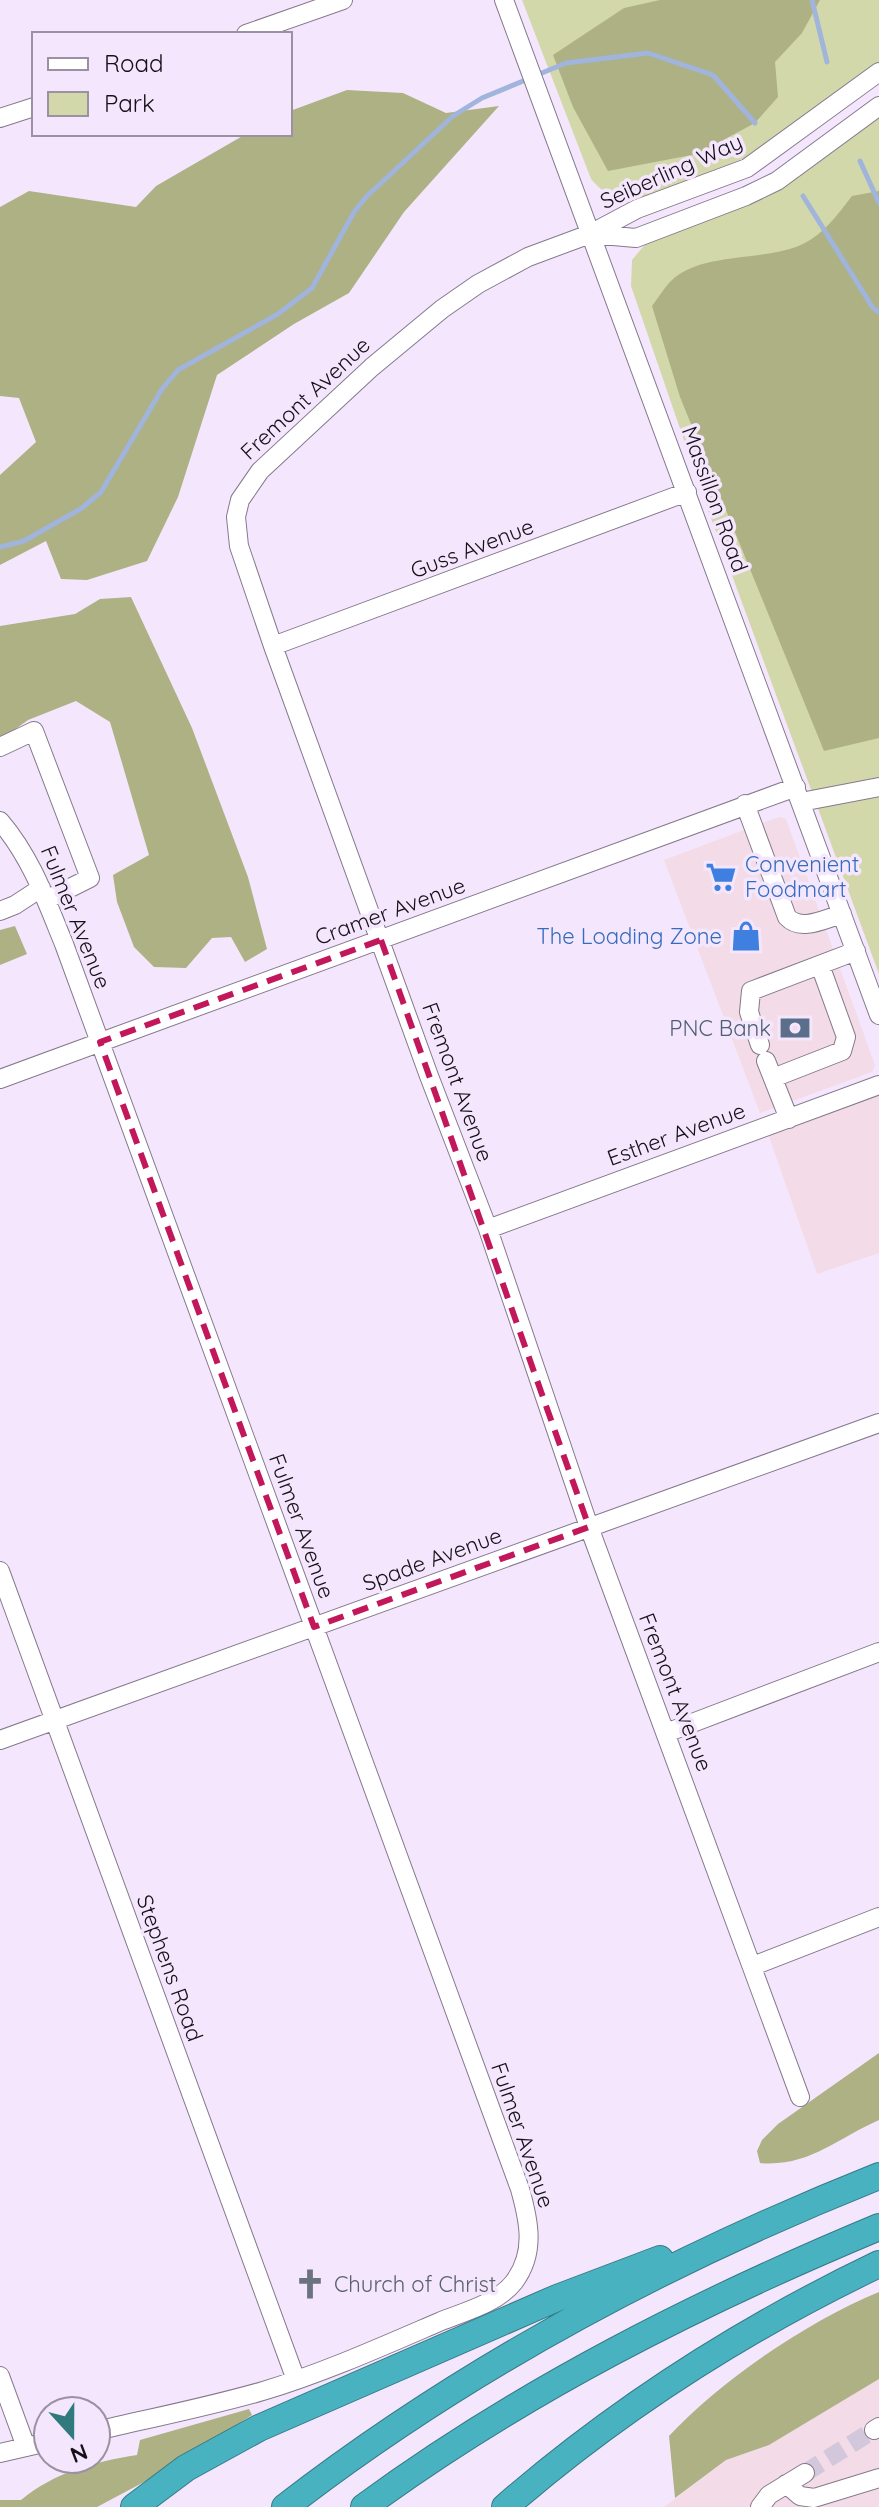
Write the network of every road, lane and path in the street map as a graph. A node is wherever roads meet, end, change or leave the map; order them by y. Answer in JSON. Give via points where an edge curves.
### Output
{"nodes":[{"id":1,"x":343,"y":0,"type":"edge"},
{"id":2,"x":504,"y":0,"type":"edge"},
{"id":3,"x":252,"y":32,"type":"edge"},
{"id":4,"x":879,"y":72,"type":"edge"},
{"id":5,"x":879,"y":106,"type":"edge"},
{"id":6,"x":32,"y":108,"type":"edge"},
{"id":7,"x":0,"y":118,"type":"edge"},
{"id":8,"x":590,"y":234,"type":"junction"},
{"id":9,"x":687,"y":492,"type":"junction"},
{"id":10,"x":273,"y":646,"type":"junction"},
{"id":11,"x":0,"y":747,"type":"edge"},
{"id":12,"x":879,"y":787,"type":"edge"},
{"id":13,"x":799,"y":794,"type":"junction"},
{"id":14,"x":745,"y":804,"type":"junction"},
{"id":15,"x":0,"y":821,"type":"edge"},
{"id":16,"x":46,"y":900,"type":"junction"},
{"id":17,"x":0,"y":911,"type":"edge"},
{"id":18,"x":842,"y":914,"type":"junction"},
{"id":19,"x":381,"y":940,"type":"junction"},
{"id":20,"x":856,"y":951,"type":"junction"},
{"id":21,"x":820,"y":965,"type":"junction"},
{"id":22,"x":879,"y":1015,"type":"edge"},
{"id":23,"x":100,"y":1042,"type":"junction"},
{"id":24,"x":767,"y":1061,"type":"junction"},
{"id":25,"x":0,"y":1079,"type":"edge"},
{"id":26,"x":879,"y":1085,"type":"edge"},
{"id":27,"x":789,"y":1119,"type":"junction"},
{"id":28,"x":488,"y":1229,"type":"junction"},
{"id":29,"x":879,"y":1423,"type":"edge"},
{"id":30,"x":589,"y":1527,"type":"junction"},
{"id":31,"x":0,"y":1571,"type":"edge"},
{"id":32,"x":314,"y":1627,"type":"junction"},
{"id":33,"x":879,"y":1652,"type":"edge"},
{"id":34,"x":54,"y":1721,"type":"junction"},
{"id":35,"x":666,"y":1733,"type":"junction"},
{"id":36,"x":0,"y":1740,"type":"edge"},
{"id":37,"x":879,"y":1917,"type":"edge"},
{"id":38,"x":753,"y":1966,"type":"junction"},
{"id":39,"x":800,"y":2097,"type":"dead end"},
{"id":40,"x":879,"y":2176,"type":"edge"},
{"id":41,"x":879,"y":2227,"type":"edge"},
{"id":42,"x":733,"y":2238,"type":"junction"},
{"id":43,"x":879,"y":2264,"type":"edge"},
{"id":44,"x":0,"y":2376,"type":"edge"},
{"id":45,"x":296,"y":2380,"type":"junction"},
{"id":46,"x":112,"y":2427,"type":"edge"},
{"id":47,"x":32,"y":2446,"type":"edge"},
{"id":48,"x":26,"y":2447,"type":"junction"},
{"id":49,"x":0,"y":2453,"type":"edge"},
{"id":50,"x":805,"y":2473,"type":"tunnel mouth"},
{"id":51,"x":879,"y":2478,"type":"edge"},
{"id":52,"x":786,"y":2484,"type":"junction"},
{"id":53,"x":513,"y":2503,"type":"edge"},
{"id":54,"x":134,"y":2507,"type":"edge"},
{"id":55,"x":285,"y":2507,"type":"edge"},
{"id":56,"x":364,"y":2507,"type":"edge"},
{"id":57,"x":760,"y":2507,"type":"edge"}],
"edges":[{"from":1,"to":3,"type":"street"},
{"from":2,"to":8,"type":"street","name":"Massillon Road"},
{"from":4,"to":8,"type":"street","name":"Seiberling Way","via":[[747,168],[637,209]]},
{"from":5,"to":8,"type":"street","name":"Seiberling Way","via":[[777,181],[746,196],[636,238]]},
{"from":6,"to":7,"type":"street"},
{"from":8,"to":9,"type":"street","name":"Massillon Road"},
{"from":8,"to":10,"type":"street","name":"Fremont Avenue","via":[[503,270],[442,309],[372,367],[249,484],[240,500],[236,532]]},
{"from":9,"to":10,"type":"street","name":"Guss Avenue"},
{"from":9,"to":13,"type":"street","name":"Massillon Road"},
{"from":10,"to":19,"type":"street","name":"Fremont Avenue"},
{"from":11,"to":16,"type":"street","via":[[34,731],[90,878]]},
{"from":12,"to":13,"type":"street","name":"Cramer Avenue"},
{"from":13,"to":14,"type":"street","name":"Cramer Avenue"},
{"from":13,"to":18,"type":"street","name":"Massillon Road"},
{"from":14,"to":18,"type":"street","via":[[787,917],[804,925]]},
{"from":14,"to":19,"type":"street","name":"Cramer Avenue"},
{"from":15,"to":16,"type":"street","name":"Fulmer Avenue","via":[[18,842]]},
{"from":16,"to":17,"type":"street"},
{"from":16,"to":23,"type":"street","name":"Fulmer Avenue"},
{"from":18,"to":20,"type":"street","name":"Massillon Road"},
{"from":19,"to":23,"type":"street","name":"Cramer Avenue"},
{"from":19,"to":28,"type":"street","name":"Fremont Avenue"},
{"from":20,"to":21,"type":"street"},
{"from":20,"to":22,"type":"street","name":"Massillon Road"},
{"from":21,"to":24,"type":"street","via":[[751,991],[749,1012]]},
{"from":21,"to":24,"type":"street","via":[[846,1037],[842,1051]]},
{"from":23,"to":25,"type":"street","name":"Cramer Avenue"},
{"from":23,"to":32,"type":"street","name":"Fulmer Avenue"},
{"from":24,"to":27,"type":"street"},
{"from":26,"to":27,"type":"street","name":"Esther Avenue"},
{"from":27,"to":28,"type":"street","name":"Esther Avenue"},
{"from":28,"to":30,"type":"street","name":"Fremont Avenue"},
{"from":29,"to":30,"type":"street","name":"Spade Avenue"},
{"from":30,"to":32,"type":"street","name":"Spade Avenue"},
{"from":30,"to":35,"type":"street","name":"Fremont Avenue"},
{"from":31,"to":34,"type":"street","name":"Stephens Road"},
{"from":32,"to":34,"type":"street","name":"Spade Avenue"},
{"from":32,"to":45,"type":"street","name":"Fulmer Avenue","via":[[520,2189],[530,2233],[514,2282],[492,2300]]},
{"from":33,"to":35,"type":"street"},
{"from":34,"to":36,"type":"street","name":"Spade Avenue"},
{"from":34,"to":45,"type":"street","name":"Stephens Road"},
{"from":35,"to":38,"type":"street","name":"Fremont Avenue"},
{"from":37,"to":38,"type":"street"},
{"from":38,"to":39,"type":"street","name":"Fremont Avenue"},
{"from":40,"to":42,"type":"highway"},
{"from":41,"to":56,"type":"highway","via":[[607,2354],[461,2441]]},
{"from":42,"to":54,"type":"highway","via":[[613,2275],[259,2428],[186,2468]]},
{"from":42,"to":55,"type":"highway","via":[[507,2357]]},
{"from":43,"to":53,"type":"highway","via":[[775,2317],[663,2384]]},
{"from":44,"to":48,"type":"street"},
{"from":45,"to":46,"type":"street"},
{"from":47,"to":48,"type":"street"},
{"from":48,"to":49,"type":"street"},
{"from":50,"to":52,"type":"street"},
{"from":51,"to":52,"type":"street","via":[[814,2498],[800,2496]]},
{"from":52,"to":57,"type":"street"}]}
